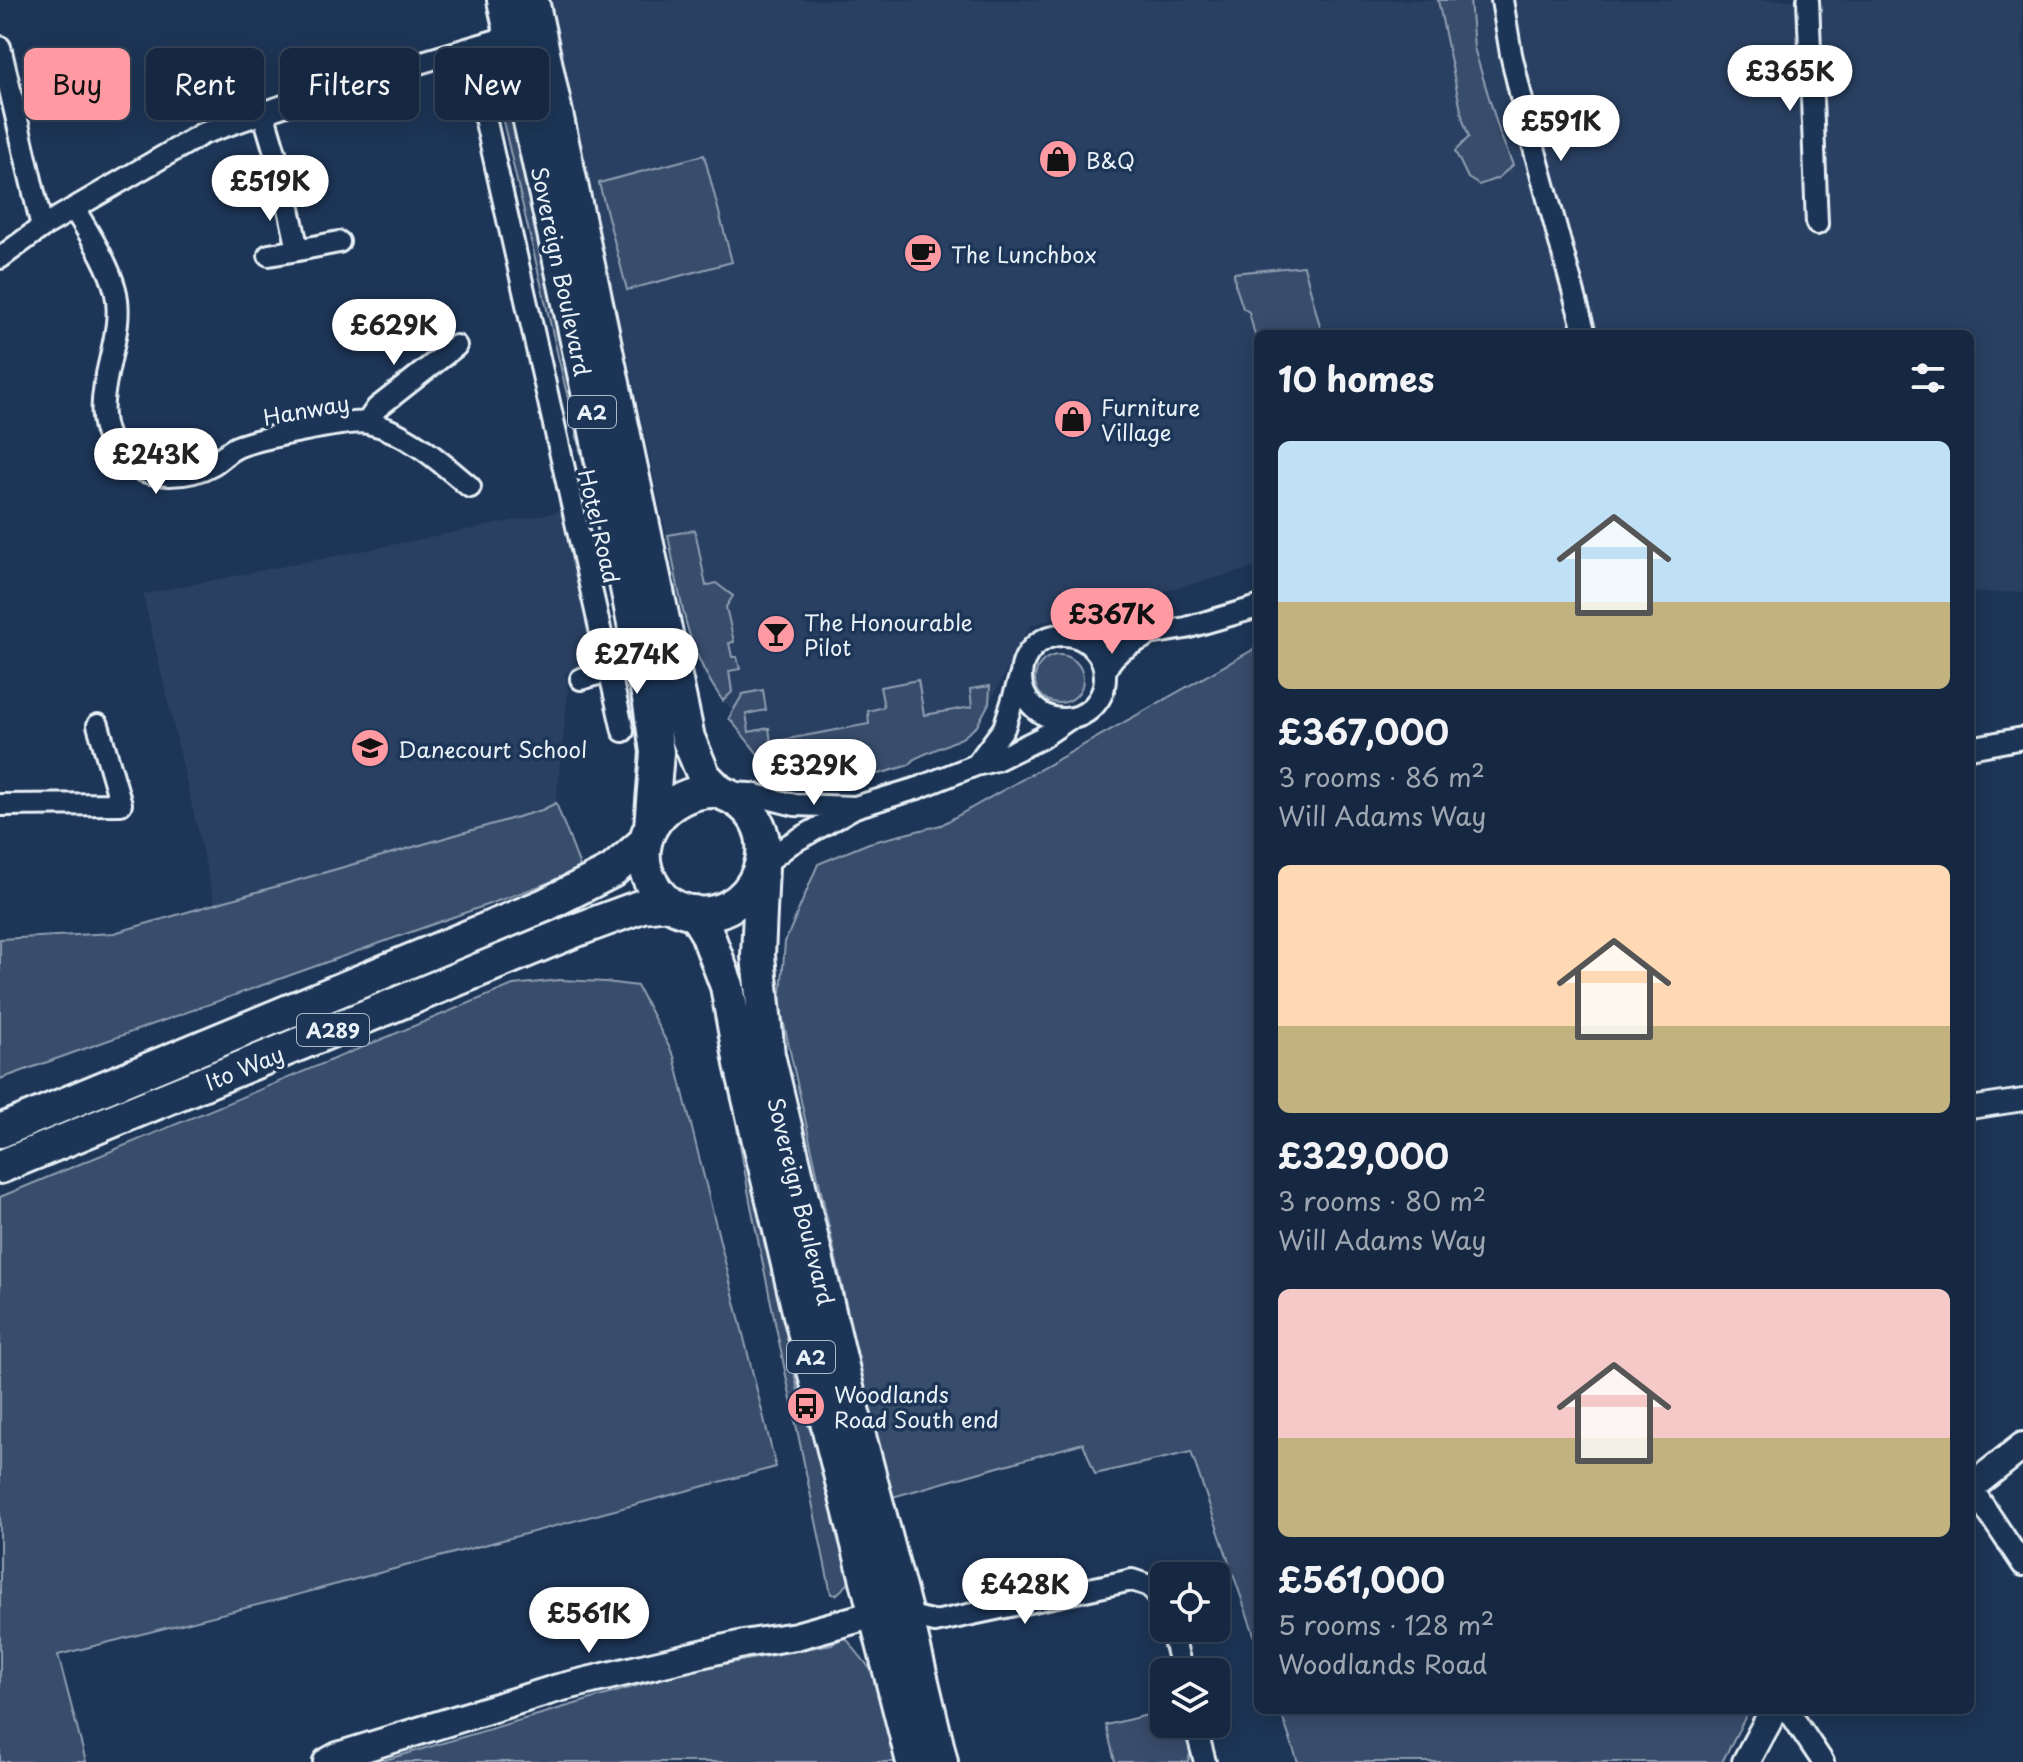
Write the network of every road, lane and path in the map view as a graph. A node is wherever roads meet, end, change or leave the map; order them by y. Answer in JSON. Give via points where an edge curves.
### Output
{"nodes":[{"id":1,"x":504,"y":0,"type":"edge"},
{"id":2,"x":532,"y":0,"type":"edge"},
{"id":3,"x":1502,"y":0,"type":"edge"},
{"id":4,"x":1808,"y":0,"type":"edge"},
{"id":5,"x":511,"y":36,"type":"junction"},
{"id":6,"x":474,"y":48,"type":"edge"},
{"id":7,"x":1,"y":53,"type":"edge"},
{"id":8,"x":435,"y":60,"type":"edge"},
{"id":9,"x":264,"y":112,"type":"edge"},
{"id":10,"x":264,"y":115,"type":"edge"},
{"id":11,"x":241,"y":120,"type":"edge"},
{"id":12,"x":485,"y":120,"type":"edge"},
{"id":13,"x":74,"y":208,"type":"junction"},
{"id":14,"x":1817,"y":224,"type":"dead end"},
{"id":15,"x":42,"y":227,"type":"junction"},
{"id":16,"x":339,"y":242,"type":"dead end"},
{"id":17,"x":298,"y":250,"type":"junction"},
{"id":18,"x":269,"y":255,"type":"dead end"},
{"id":19,"x":0,"y":258,"type":"edge"},
{"id":20,"x":1584,"y":330,"type":"edge"},
{"id":21,"x":456,"y":346,"type":"dead end"},
{"id":22,"x":367,"y":422,"type":"junction"},
{"id":23,"x":470,"y":487,"type":"dead end"},
{"id":24,"x":1254,"y":608,"type":"edge"},
{"id":25,"x":1149,"y":634,"type":"junction"},
{"id":26,"x":1077,"y":637,"type":"junction"},
{"id":27,"x":608,"y":671,"type":"junction"},
{"id":28,"x":1105,"y":673,"type":"junction"},
{"id":29,"x":1021,"y":674,"type":"junction"},
{"id":30,"x":581,"y":679,"type":"dead end"},
{"id":31,"x":1069,"y":719,"type":"junction"},
{"id":32,"x":98,"y":725,"type":"dead end"},
{"id":33,"x":623,"y":731,"type":"dead end"},
{"id":34,"x":2023,"y":738,"type":"edge"},
{"id":35,"x":1974,"y":747,"type":"edge"},
{"id":36,"x":976,"y":765,"type":"junction"},
{"id":37,"x":720,"y":792,"type":"junction"},
{"id":38,"x":0,"y":805,"type":"edge"},
{"id":39,"x":855,"y":807,"type":"junction"},
{"id":40,"x":647,"y":835,"type":"junction"},
{"id":41,"x":762,"y":866,"type":"junction"},
{"id":42,"x":681,"y":908,"type":"junction"},
{"id":43,"x":2023,"y":1100,"type":"edge"},
{"id":44,"x":1974,"y":1107,"type":"edge"},
{"id":45,"x":0,"y":1131,"type":"edge"},
{"id":46,"x":0,"y":1167,"type":"edge"},
{"id":47,"x":2023,"y":1446,"type":"edge"},
{"id":48,"x":1974,"y":1485,"type":"edge"},
{"id":49,"x":1974,"y":1494,"type":"edge"},
{"id":50,"x":2023,"y":1565,"type":"edge"},
{"id":51,"x":1150,"y":1586,"type":"edge"},
{"id":52,"x":891,"y":1614,"type":"junction"},
{"id":53,"x":1772,"y":1714,"type":"edge"},
{"id":54,"x":1791,"y":1714,"type":"edge"},
{"id":55,"x":1199,"y":1738,"type":"edge"},
{"id":56,"x":327,"y":1762,"type":"edge"},
{"id":57,"x":913,"y":1762,"type":"edge"},
{"id":58,"x":941,"y":1762,"type":"edge"},
{"id":59,"x":1205,"y":1762,"type":"edge"},
{"id":60,"x":1746,"y":1762,"type":"edge"},
{"id":61,"x":1823,"y":1762,"type":"edge"}],
"edges":[{"from":1,"to":5,"type":"main road","name":"Sovereign Boulevard","number":"A2"},
{"from":2,"to":37,"type":"main road","name":"Sovereign Boulevard","number":"A2","via":[[688,738],[704,776]]},
{"from":3,"to":20,"type":"street","via":[[1527,122]]},
{"from":4,"to":14,"type":"street"},
{"from":5,"to":6,"type":"street"},
{"from":5,"to":40,"type":"main road","name":"Sovereign Boulevard","number":"A2","via":[[650,704],[657,752]]},
{"from":7,"to":15,"type":"street"},
{"from":8,"to":9,"type":"street"},
{"from":10,"to":17,"type":"street"},
{"from":11,"to":13,"type":"street","via":[[202,134]]},
{"from":12,"to":27,"type":"street","name":"Hotel Road"},
{"from":13,"to":15,"type":"street"},
{"from":13,"to":22,"type":"street","name":"Hanway","via":[[115,289],[118,320],[101,408],[122,458],[144,471],[172,476],[211,466],[236,447]]},
{"from":15,"to":19,"type":"street"},
{"from":16,"to":17,"type":"street"},
{"from":17,"to":18,"type":"street"},
{"from":21,"to":22,"type":"street","via":[[377,408]]},
{"from":22,"to":23,"type":"street","name":"Hanway","via":[[418,444]]},
{"from":24,"to":25,"type":"street"},
{"from":25,"to":26,"type":"street"},
{"from":25,"to":28,"type":"street","via":[[1117,653]]},
{"from":26,"to":28,"type":"street","via":[[1096,651]]},
{"from":26,"to":29,"type":"street","via":[[1057,635],[1041,641],[1028,653]]},
{"from":27,"to":30,"type":"street"},
{"from":27,"to":33,"type":"street","name":"Hotel Road"},
{"from":28,"to":31,"type":"street","via":[[1096,702]]},
{"from":29,"to":31,"type":"street","via":[[1022,689],[1034,708]]},
{"from":29,"to":36,"type":"street","via":[[1004,728]]},
{"from":31,"to":36,"type":"street","via":[[1023,748]]},
{"from":32,"to":38,"type":"street","via":[[121,804]]},
{"from":34,"to":35,"type":"street"},
{"from":36,"to":39,"type":"street"},
{"from":37,"to":39,"type":"street","via":[[795,805]]},
{"from":37,"to":40,"type":"main road","via":[[682,799],[662,813]]},
{"from":37,"to":41,"type":"main road","via":[[743,806],[757,824]]},
{"from":39,"to":41,"type":"street"},
{"from":40,"to":42,"type":"main road","via":[[644,860],[649,878]]},
{"from":40,"to":45,"type":"main road","name":"Ito Way","number":"A289","via":[[612,871],[545,905]]},
{"from":41,"to":42,"type":"main road","via":[[735,902],[715,911]]},
{"from":41,"to":52,"type":"main road","name":"Sovereign Boulevard","number":"A2","via":[[758,956],[768,1055],[853,1413]]},
{"from":42,"to":46,"type":"main road","name":"Ito Way","number":"A289","via":[[642,906],[574,931]]},
{"from":42,"to":52,"type":"main road","name":"Sovereign Boulevard","number":"A2","via":[[707,933],[727,986],[796,1296]]},
{"from":43,"to":44,"type":"street"},
{"from":47,"to":48,"type":"street"},
{"from":49,"to":50,"type":"street"},
{"from":51,"to":52,"type":"street","via":[[1132,1580],[935,1622]]},
{"from":52,"to":56,"type":"street","via":[[558,1688]]},
{"from":52,"to":57,"type":"main road","name":"Sovereign Boulevard","number":"A2"},
{"from":52,"to":58,"type":"main road","name":"Sovereign Boulevard","number":"A2"},
{"from":53,"to":60,"type":"street"},
{"from":54,"to":61,"type":"street"},
{"from":55,"to":59,"type":"street"}]}
